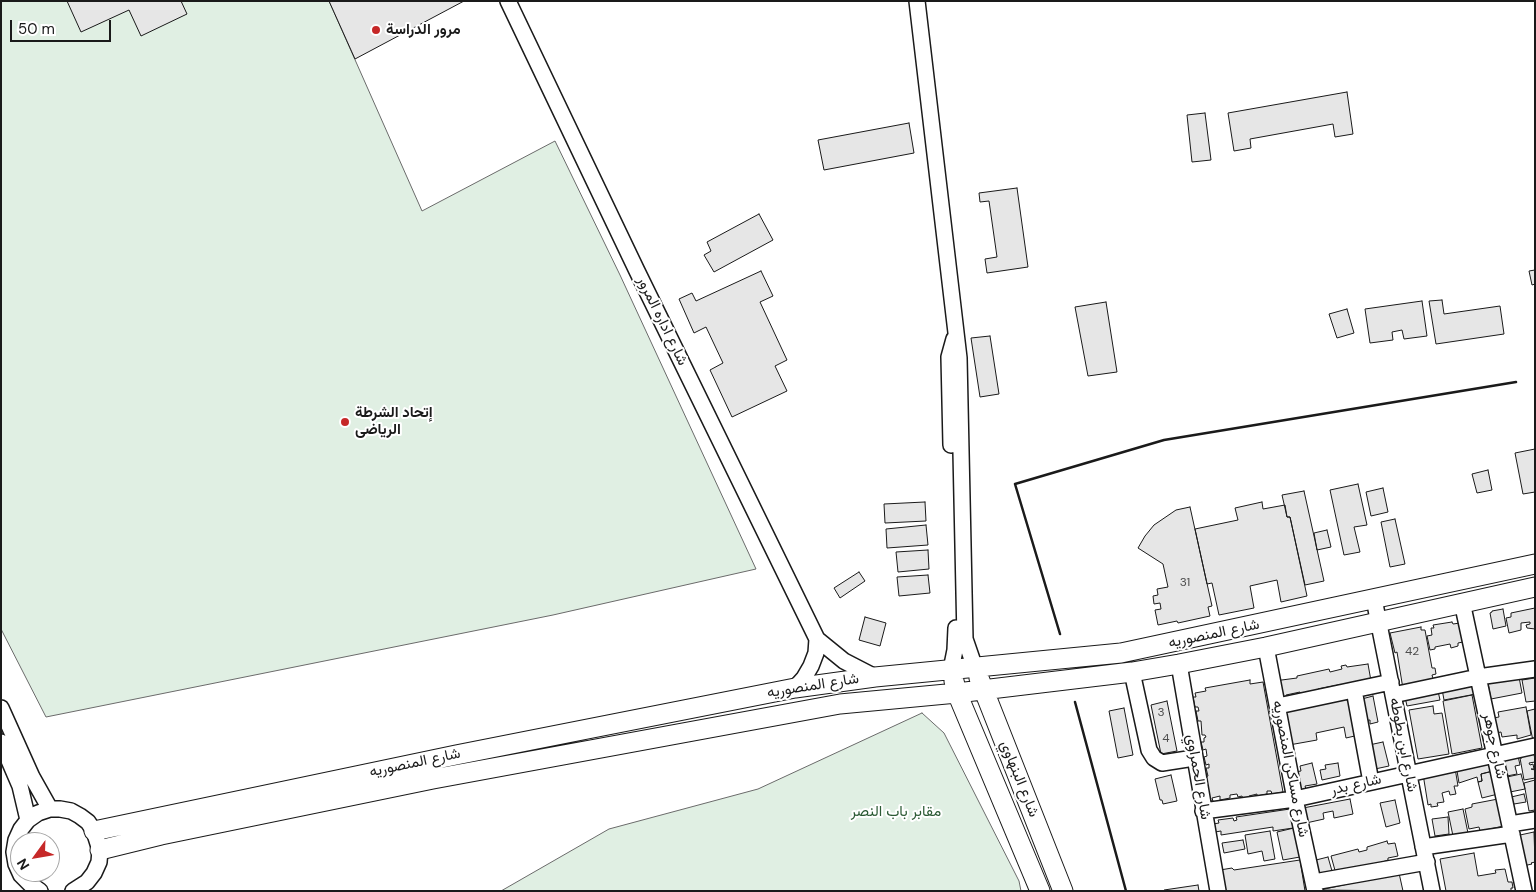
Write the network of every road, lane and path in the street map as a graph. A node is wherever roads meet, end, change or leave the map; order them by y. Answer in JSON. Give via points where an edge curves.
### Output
{"nodes":[{"id":1,"x":508,"y":1,"type":"edge"},
{"id":2,"x":917,"y":1,"type":"edge"},
{"id":3,"x":956,"y":335,"type":"junction"},
{"id":4,"x":1535,"y":564,"type":"edge"},
{"id":5,"x":1535,"y":587,"type":"edge"},
{"id":6,"x":1374,"y":599,"type":"junction"},
{"id":7,"x":1462,"y":602,"type":"junction"},
{"id":8,"x":1379,"y":621,"type":"junction"},
{"id":9,"x":817,"y":639,"type":"junction"},
{"id":10,"x":1266,"y":647,"type":"junction"},
{"id":11,"x":1179,"y":664,"type":"junction"},
{"id":12,"x":975,"y":668,"type":"junction"},
{"id":13,"x":1535,"y":669,"type":"edge"},
{"id":14,"x":951,"y":670,"type":"junction"},
{"id":15,"x":1132,"y":672,"type":"junction"},
{"id":16,"x":875,"y":677,"type":"junction"},
{"id":17,"x":1478,"y":677,"type":"junction"},
{"id":18,"x":836,"y":682,"type":"junction"},
{"id":19,"x":795,"y":688,"type":"junction"},
{"id":20,"x":1392,"y":688,"type":"junction"},
{"id":21,"x":983,"y":689,"type":"junction"},
{"id":22,"x":1354,"y":690,"type":"junction"},
{"id":23,"x":957,"y":692,"type":"junction"},
{"id":24,"x":840,"y":704,"type":"junction"},
{"id":25,"x":1278,"y":706,"type":"junction"},
{"id":26,"x":1,"y":708,"type":"edge"},
{"id":27,"x":571,"y":733,"type":"junction"},
{"id":28,"x":1,"y":742,"type":"edge"},
{"id":29,"x":1535,"y":746,"type":"edge"},
{"id":30,"x":574,"y":753,"type":"junction"},
{"id":31,"x":1496,"y":754,"type":"junction"},
{"id":32,"x":1194,"y":758,"type":"junction"},
{"id":33,"x":1409,"y":773,"type":"junction"},
{"id":34,"x":1371,"y":782,"type":"junction"},
{"id":35,"x":1295,"y":799,"type":"junction"},
{"id":36,"x":256,"y":806,"type":"junction"},
{"id":37,"x":50,"y":809,"type":"junction"},
{"id":38,"x":1203,"y":811,"type":"junction"},
{"id":39,"x":28,"y":820,"type":"junction"},
{"id":40,"x":1535,"y":820,"type":"edge"},
{"id":41,"x":159,"y":827,"type":"junction"},
{"id":42,"x":1511,"y":829,"type":"junction"},
{"id":43,"x":94,"y":831,"type":"junction"},
{"id":44,"x":8,"y":840,"type":"edge"},
{"id":45,"x":1423,"y":847,"type":"junction"},
{"id":46,"x":100,"y":850,"type":"junction"},
{"id":47,"x":1427,"y":862,"type":"junction"},
{"id":48,"x":1315,"y":887,"type":"edge"},
{"id":49,"x":32,"y":889,"type":"edge"},
{"id":50,"x":76,"y":890,"type":"edge"},
{"id":51,"x":1040,"y":891,"type":"edge"},
{"id":52,"x":1063,"y":891,"type":"edge"},
{"id":53,"x":1218,"y":891,"type":"edge"},
{"id":54,"x":1432,"y":891,"type":"edge"},
{"id":55,"x":1524,"y":891,"type":"edge"}],
"edges":[{"from":1,"to":9,"type":"street","name":"شارع اداره المرور"},
{"from":2,"to":3,"type":"street"},
{"from":3,"to":12,"type":"street","via":[[965,639]]},
{"from":3,"to":14,"type":"street","via":[[949,358],[956,640]]},
{"from":4,"to":6,"type":"main road","name":"شارع المنصوريه"},
{"from":5,"to":7,"type":"main road","name":"شارع المنصوريه"},
{"from":6,"to":8,"type":"street","name":"شارع ابن بطوطه"},
{"from":6,"to":12,"type":"main road","name":"شارع المنصوريه","via":[[1121,653]]},
{"from":7,"to":8,"type":"main road","name":"شارع المنصوريه"},
{"from":7,"to":17,"type":"street","name":"شارع جوهر"},
{"from":8,"to":10,"type":"main road","name":"شارع المنصوريه"},
{"from":8,"to":20,"type":"street","name":"شارع ابن بطوطه"},
{"from":9,"to":16,"type":"street","name":"شارع اداره المرور","via":[[844,661]]},
{"from":9,"to":19,"type":"street","via":[[812,666]]},
{"from":10,"to":11,"type":"main road","name":"شارع المنصوريه"},
{"from":10,"to":25,"type":"street","name":"شارع مساكن المنصوريه"},
{"from":11,"to":15,"type":"main road","name":"شارع المنصوريه"},
{"from":11,"to":32,"type":"street","name":"شارع الحمراوي"},
{"from":12,"to":14,"type":"main road","name":"شارع المنصوريه"},
{"from":12,"to":21,"type":"main road","name":"شارع البنهاوي"},
{"from":13,"to":17,"type":"street"},
{"from":14,"to":16,"type":"main road","name":"شارع المنصوريه"},
{"from":14,"to":23,"type":"main road","name":"شارع البنهاوي"},
{"from":15,"to":21,"type":"main road","name":"شارع المنصوريه"},
{"from":15,"to":32,"type":"street","via":[[1154,758],[1162,763]]},
{"from":16,"to":18,"type":"main road","name":"شارع المنصوريه"},
{"from":17,"to":20,"type":"street"},
{"from":17,"to":31,"type":"street","name":"شارع جوهر"},
{"from":18,"to":19,"type":"main road","name":"شارع المنصوريه"},
{"from":18,"to":24,"type":"main road"},
{"from":19,"to":27,"type":"main road","name":"شارع المنصوريه"},
{"from":20,"to":22,"type":"street"},
{"from":20,"to":33,"type":"street","name":"شارع ابن بطوطه"},
{"from":21,"to":23,"type":"main road","name":"شارع المنصوريه"},
{"from":21,"to":52,"type":"main road","name":"شارع البنهاوي"},
{"from":22,"to":25,"type":"street"},
{"from":22,"to":34,"type":"street"},
{"from":23,"to":24,"type":"main road","name":"شارع المنصوريه"},
{"from":23,"to":51,"type":"main road","name":"شارع البنهاوي"},
{"from":24,"to":30,"type":"main road","name":"شارع المنصوريه"},
{"from":25,"to":35,"type":"street","name":"شارع مساكن المنصوريه"},
{"from":26,"to":37,"type":"street"},
{"from":27,"to":30,"type":"main road"},
{"from":27,"to":36,"type":"main road","name":"شارع المنصوريه","via":[[456,755]]},
{"from":28,"to":39,"type":"street","via":[[20,786]]},
{"from":29,"to":31,"type":"street","name":"شارع بدر"},
{"from":30,"to":36,"type":"main road","name":"شارع المنصوريه"},
{"from":31,"to":33,"type":"street","name":"شارع بدر"},
{"from":31,"to":42,"type":"street","name":"شارع جوهر"},
{"from":32,"to":38,"type":"street","name":"شارع الحمراوي"},
{"from":33,"to":34,"type":"street","name":"شارع بدر"},
{"from":33,"to":45,"type":"street","name":"شارع ابن بطوطه"},
{"from":34,"to":35,"type":"street","name":"شارع بدر"},
{"from":35,"to":38,"type":"street","name":"شارع بدر"},
{"from":35,"to":48,"type":"street","name":"شارع مساكن المنصوريه"},
{"from":36,"to":41,"type":"main road","name":"شارع المنصوريه"},
{"from":37,"to":39,"type":"street"},
{"from":37,"to":43,"type":"street","via":[[80,816]]},
{"from":38,"to":53,"type":"street","name":"شارع الحمراوي"},
{"from":39,"to":44,"type":"street"},
{"from":40,"to":42,"type":"street"},
{"from":41,"to":43,"type":"main road","name":"شارع المنصوريه"},
{"from":41,"to":46,"type":"main road","name":"شارع المنصوريه"},
{"from":42,"to":45,"type":"street"},
{"from":42,"to":55,"type":"street","name":"شارع جوهر"},
{"from":43,"to":46,"type":"street"},
{"from":44,"to":49,"type":"street","via":[[16,864]]},
{"from":45,"to":47,"type":"street","name":"شارع ابن بطوطه"},
{"from":46,"to":50,"type":"street","via":[[94,873]]},
{"from":47,"to":48,"type":"street"},
{"from":47,"to":54,"type":"street","name":"شارع ابن بطوطه"}]}
